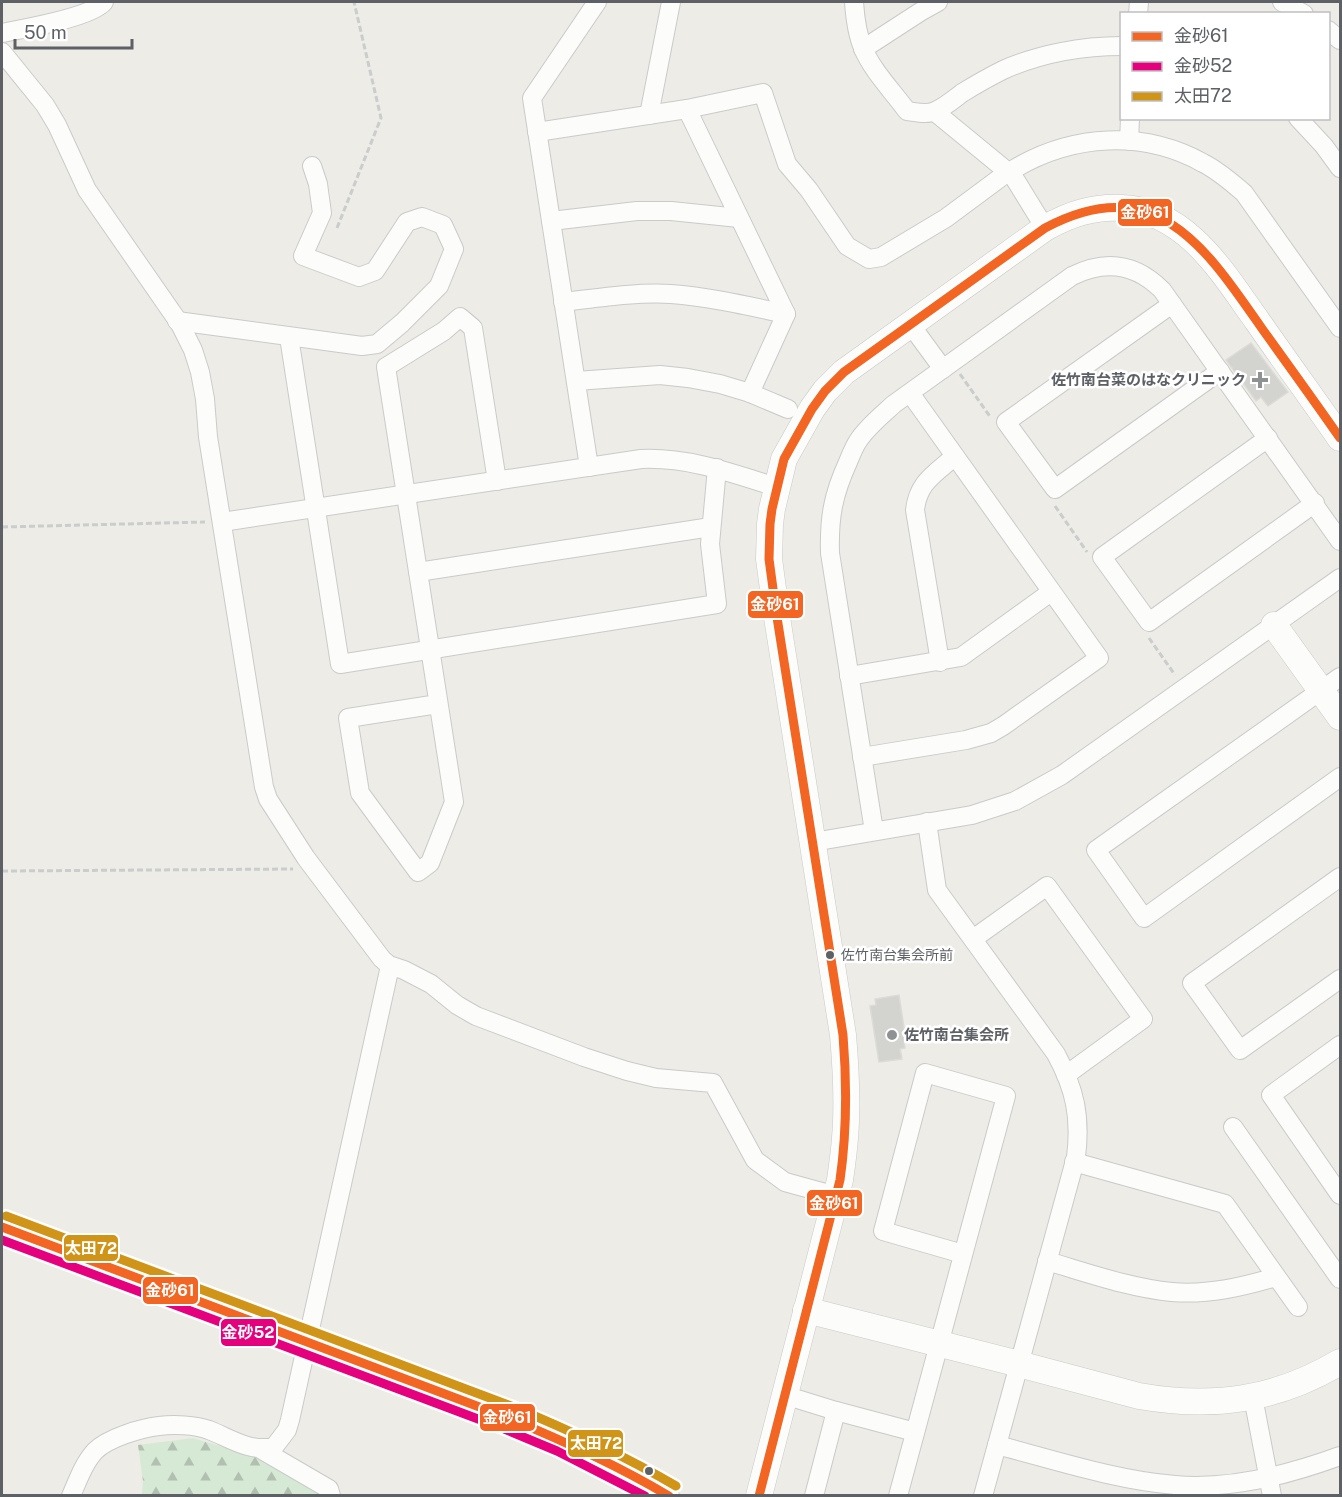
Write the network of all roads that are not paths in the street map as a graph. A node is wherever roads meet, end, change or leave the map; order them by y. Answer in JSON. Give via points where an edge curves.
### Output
{"nodes":[{"id":1,"x":104,"y":2,"type":"edge"},
{"id":2,"x":597,"y":2,"type":"edge"},
{"id":3,"x":671,"y":2,"type":"edge"},
{"id":4,"x":854,"y":2,"type":"edge"},
{"id":5,"x":938,"y":2,"type":"edge"},
{"id":6,"x":1282,"y":2,"type":"edge"},
{"id":7,"x":1300,"y":12,"type":"edge"},
{"id":8,"x":2,"y":33,"type":"edge"},
{"id":9,"x":1120,"y":46,"type":"edge"},
{"id":10,"x":863,"y":49,"type":"junction"},
{"id":11,"x":2,"y":52,"type":"edge"},
{"id":12,"x":687,"y":110,"type":"junction"},
{"id":13,"x":935,"y":112,"type":"junction"},
{"id":14,"x":649,"y":115,"type":"junction"},
{"id":15,"x":1130,"y":120,"type":"edge"},
{"id":16,"x":1300,"y":120,"type":"edge"},
{"id":17,"x":537,"y":132,"type":"junction"},
{"id":18,"x":1129,"y":141,"type":"junction"},
{"id":19,"x":312,"y":166,"type":"dead end"},
{"id":20,"x":1341,"y":168,"type":"edge"},
{"id":21,"x":1011,"y":174,"type":"junction"},
{"id":22,"x":739,"y":218,"type":"junction"},
{"id":23,"x":551,"y":221,"type":"junction"},
{"id":24,"x":1045,"y":228,"type":"junction"},
{"id":25,"x":563,"y":302,"type":"junction"},
{"id":26,"x":1172,"y":304,"type":"junction"},
{"id":27,"x":786,"y":314,"type":"junction"},
{"id":28,"x":177,"y":321,"type":"junction"},
{"id":29,"x":910,"y":324,"type":"junction"},
{"id":30,"x":1341,"y":328,"type":"edge"},
{"id":31,"x":289,"y":337,"type":"junction"},
{"id":32,"x":949,"y":368,"type":"junction"},
{"id":33,"x":1220,"y":371,"type":"junction"},
{"id":34,"x":576,"y":381,"type":"junction"},
{"id":35,"x":750,"y":393,"type":"junction"},
{"id":36,"x":910,"y":393,"type":"junction"},
{"id":37,"x":788,"y":409,"type":"dead end"},
{"id":38,"x":1268,"y":438,"type":"junction"},
{"id":39,"x":1341,"y":438,"type":"edge"},
{"id":40,"x":955,"y":456,"type":"junction"},
{"id":41,"x":589,"y":467,"type":"junction"},
{"id":42,"x":717,"y":468,"type":"junction"},
{"id":43,"x":497,"y":481,"type":"junction"},
{"id":44,"x":776,"y":487,"type":"junction"},
{"id":45,"x":406,"y":494,"type":"junction"},
{"id":46,"x":1315,"y":503,"type":"junction"},
{"id":47,"x":316,"y":508,"type":"junction"},
{"id":48,"x":222,"y":522,"type":"junction"},
{"id":49,"x":711,"y":527,"type":"junction"},
{"id":50,"x":1341,"y":541,"type":"edge"},
{"id":51,"x":418,"y":572,"type":"junction"},
{"id":52,"x":1341,"y":578,"type":"edge"},
{"id":53,"x":1051,"y":592,"type":"junction"},
{"id":54,"x":1274,"y":625,"type":"junction"},
{"id":55,"x":430,"y":650,"type":"junction"},
{"id":56,"x":940,"y":662,"type":"junction"},
{"id":57,"x":849,"y":676,"type":"junction"},
{"id":58,"x":1331,"y":683,"type":"edge"},
{"id":59,"x":438,"y":704,"type":"junction"},
{"id":60,"x":1341,"y":717,"type":"edge"},
{"id":61,"x":862,"y":757,"type":"junction"},
{"id":62,"x":1341,"y":777,"type":"edge"},
{"id":63,"x":927,"y":822,"type":"junction"},
{"id":64,"x":874,"y":831,"type":"junction"},
{"id":65,"x":813,"y":842,"type":"junction"},
{"id":66,"x":1341,"y":877,"type":"edge"},
{"id":67,"x":973,"y":939,"type":"junction"},
{"id":68,"x":390,"y":966,"type":"junction"},
{"id":69,"x":1341,"y":979,"type":"edge"},
{"id":70,"x":1341,"y":1045,"type":"edge"},
{"id":71,"x":1066,"y":1075,"type":"junction"},
{"id":72,"x":1233,"y":1127,"type":"dead end"},
{"id":73,"x":1074,"y":1162,"type":"junction"},
{"id":74,"x":1341,"y":1195,"type":"edge"},
{"id":75,"x":836,"y":1196,"type":"junction"},
{"id":76,"x":2,"y":1227,"type":"edge"},
{"id":77,"x":963,"y":1254,"type":"junction"},
{"id":78,"x":1047,"y":1262,"type":"junction"},
{"id":79,"x":1276,"y":1276,"type":"junction"},
{"id":80,"x":1341,"y":1279,"type":"edge"},
{"id":81,"x":1298,"y":1307,"type":"dead end"},
{"id":82,"x":806,"y":1310,"type":"junction"},
{"id":83,"x":308,"y":1342,"type":"junction"},
{"id":84,"x":939,"y":1343,"type":"junction"},
{"id":85,"x":1341,"y":1362,"type":"edge"},
{"id":86,"x":1019,"y":1364,"type":"junction"},
{"id":87,"x":1253,"y":1397,"type":"junction"},
{"id":88,"x":794,"y":1398,"type":"dead end"},
{"id":89,"x":836,"y":1411,"type":"junction"},
{"id":90,"x":915,"y":1432,"type":"junction"},
{"id":91,"x":997,"y":1445,"type":"junction"},
{"id":92,"x":262,"y":1450,"type":"junction"},
{"id":93,"x":1341,"y":1456,"type":"edge"},
{"id":94,"x":1270,"y":1487,"type":"edge"},
{"id":95,"x":1177,"y":1490,"type":"edge"},
{"id":96,"x":71,"y":1496,"type":"edge"},
{"id":97,"x":331,"y":1496,"type":"edge"},
{"id":98,"x":670,"y":1496,"type":"edge"},
{"id":99,"x":759,"y":1496,"type":"edge"},
{"id":100,"x":814,"y":1496,"type":"edge"},
{"id":101,"x":898,"y":1496,"type":"edge"},
{"id":102,"x":983,"y":1496,"type":"edge"}],
"edges":[{"from":1,"to":8,"type":"street","via":[[76,16]]},
{"from":2,"to":17,"type":"street","via":[[532,98]]},
{"from":3,"to":14,"type":"street"},
{"from":4,"to":10,"type":"street"},
{"from":5,"to":10,"type":"street"},
{"from":6,"to":7,"type":"street"},
{"from":9,"to":13,"type":"street","via":[[1071,50],[1003,70]]},
{"from":10,"to":13,"type":"street","via":[[908,111]]},
{"from":11,"to":28,"type":"street","via":[[45,105],[87,190]]},
{"from":12,"to":14,"type":"street"},
{"from":12,"to":21,"type":"street","via":[[763,93],[787,164],[847,246],[869,258],[880,257],[946,218]]},
{"from":12,"to":22,"type":"street"},
{"from":13,"to":21,"type":"street"},
{"from":14,"to":17,"type":"street"},
{"from":15,"to":18,"type":"street"},
{"from":16,"to":20,"type":"street"},
{"from":17,"to":23,"type":"street"},
{"from":18,"to":21,"type":"street","via":[[1074,144],[1048,152]]},
{"from":18,"to":30,"type":"street","via":[[1181,152],[1225,176],[1244,193]]},
{"from":19,"to":31,"type":"street","via":[[322,213],[303,256],[359,277],[375,271],[407,222],[422,217],[443,225],[454,249],[439,286],[377,344],[362,346]]},
{"from":21,"to":24,"type":"street"},
{"from":22,"to":23,"type":"street","via":[[696,212],[637,211]]},
{"from":22,"to":27,"type":"street"},
{"from":23,"to":25,"type":"street"},
{"from":24,"to":29,"type":"street"},
{"from":24,"to":39,"type":"street","via":[[1078,212],[1112,207],[1135,208],[1177,226],[1209,257]]},
{"from":25,"to":27,"type":"street","via":[[669,294]]},
{"from":25,"to":34,"type":"street"},
{"from":26,"to":32,"type":"street","via":[[1153,281],[1135,271],[1113,266],[1091,268],[1072,276]]},
{"from":26,"to":33,"type":"street"},
{"from":26,"to":33,"type":"street","via":[[1006,422],[1055,489]]},
{"from":27,"to":35,"type":"street"},
{"from":28,"to":31,"type":"street"},
{"from":28,"to":48,"type":"street","via":[[200,372]]},
{"from":29,"to":32,"type":"street"},
{"from":29,"to":44,"type":"street","via":[[844,372],[825,391],[784,459]]},
{"from":31,"to":47,"type":"street"},
{"from":32,"to":36,"type":"street"},
{"from":33,"to":38,"type":"street"},
{"from":34,"to":35,"type":"street","via":[[660,375]]},
{"from":34,"to":41,"type":"street"},
{"from":35,"to":37,"type":"street"},
{"from":36,"to":40,"type":"street"},
{"from":36,"to":57,"type":"street","via":[[873,423],[858,441],[837,486],[832,509],[830,553]]},
{"from":38,"to":46,"type":"street"},
{"from":38,"to":46,"type":"street","via":[[1102,557],[1149,622]]},
{"from":40,"to":53,"type":"street"},
{"from":40,"to":56,"type":"street","via":[[926,482],[915,510]]},
{"from":41,"to":42,"type":"street","via":[[660,458]]},
{"from":41,"to":43,"type":"street"},
{"from":42,"to":44,"type":"street"},
{"from":42,"to":49,"type":"street"},
{"from":43,"to":45,"type":"street"},
{"from":43,"to":45,"type":"street","via":[[473,327],[460,317],[386,367]]},
{"from":44,"to":65,"type":"street","via":[[769,558]]},
{"from":45,"to":47,"type":"street"},
{"from":45,"to":51,"type":"street"},
{"from":46,"to":50,"type":"street"},
{"from":47,"to":48,"type":"street"},
{"from":47,"to":55,"type":"street","via":[[340,664]]},
{"from":48,"to":68,"type":"street","via":[[268,799],[306,858]]},
{"from":49,"to":51,"type":"street"},
{"from":49,"to":55,"type":"street","via":[[717,604]]},
{"from":51,"to":55,"type":"street"},
{"from":52,"to":54,"type":"street"},
{"from":53,"to":56,"type":"street","via":[[961,657]]},
{"from":53,"to":61,"type":"street","via":[[1099,658],[991,733]]},
{"from":54,"to":58,"type":"street"},
{"from":54,"to":63,"type":"street","via":[[1038,790],[972,815]]},
{"from":55,"to":59,"type":"street"},
{"from":56,"to":57,"type":"street"},
{"from":57,"to":61,"type":"street"},
{"from":58,"to":60,"type":"street"},
{"from":58,"to":62,"type":"street","via":[[1096,850],[1144,918]]},
{"from":59,"to":59,"type":"street","via":[[454,802],[430,863],[418,872],[360,793],[348,718]]},
{"from":61,"to":64,"type":"street"},
{"from":63,"to":64,"type":"street"},
{"from":63,"to":67,"type":"street","via":[[937,890]]},
{"from":64,"to":65,"type":"street"},
{"from":65,"to":75,"type":"street","via":[[846,1067],[845,1139]]},
{"from":66,"to":69,"type":"street","via":[[1192,983],[1240,1050]]},
{"from":67,"to":71,"type":"street","via":[[1056,1054]]},
{"from":67,"to":71,"type":"street","via":[[1047,886],[1143,1019]]},
{"from":68,"to":75,"type":"street","via":[[431,984],[476,1016],[584,1057],[656,1078],[713,1083],[755,1160],[785,1182]]},
{"from":68,"to":83,"type":"street"},
{"from":70,"to":74,"type":"street","via":[[1271,1095]]},
{"from":71,"to":73,"type":"street","via":[[1077,1109]]},
{"from":72,"to":80,"type":"street"},
{"from":73,"to":78,"type":"street"},
{"from":73,"to":79,"type":"street","via":[[1225,1204]]},
{"from":75,"to":82,"type":"street"},
{"from":76,"to":83,"type":"street"},
{"from":77,"to":77,"type":"street","via":[[1006,1096],[925,1073],[883,1231]]},
{"from":77,"to":84,"type":"street"},
{"from":78,"to":79,"type":"street","via":[[1172,1292],[1229,1289]]},
{"from":78,"to":86,"type":"street"},
{"from":79,"to":81,"type":"street"},
{"from":82,"to":84,"type":"street"},
{"from":82,"to":99,"type":"street"},
{"from":83,"to":92,"type":"street","via":[[287,1430],[274,1448]]},
{"from":83,"to":98,"type":"street","via":[[562,1440]]},
{"from":84,"to":86,"type":"street"},
{"from":84,"to":90,"type":"street"},
{"from":85,"to":87,"type":"street","via":[[1307,1381]]},
{"from":86,"to":87,"type":"street","via":[[1160,1399],[1201,1402]]},
{"from":86,"to":91,"type":"street"},
{"from":87,"to":94,"type":"street"},
{"from":88,"to":89,"type":"street"},
{"from":89,"to":90,"type":"street"},
{"from":89,"to":100,"type":"street"},
{"from":90,"to":101,"type":"street"},
{"from":91,"to":95,"type":"street"},
{"from":91,"to":102,"type":"street"},
{"from":92,"to":96,"type":"street","via":[[207,1429],[160,1425],[115,1438],[97,1449]]},
{"from":92,"to":97,"type":"street","via":[[329,1489]]},
{"from":93,"to":94,"type":"street"},
{"from":94,"to":95,"type":"street","via":[[1237,1483]]}]}
